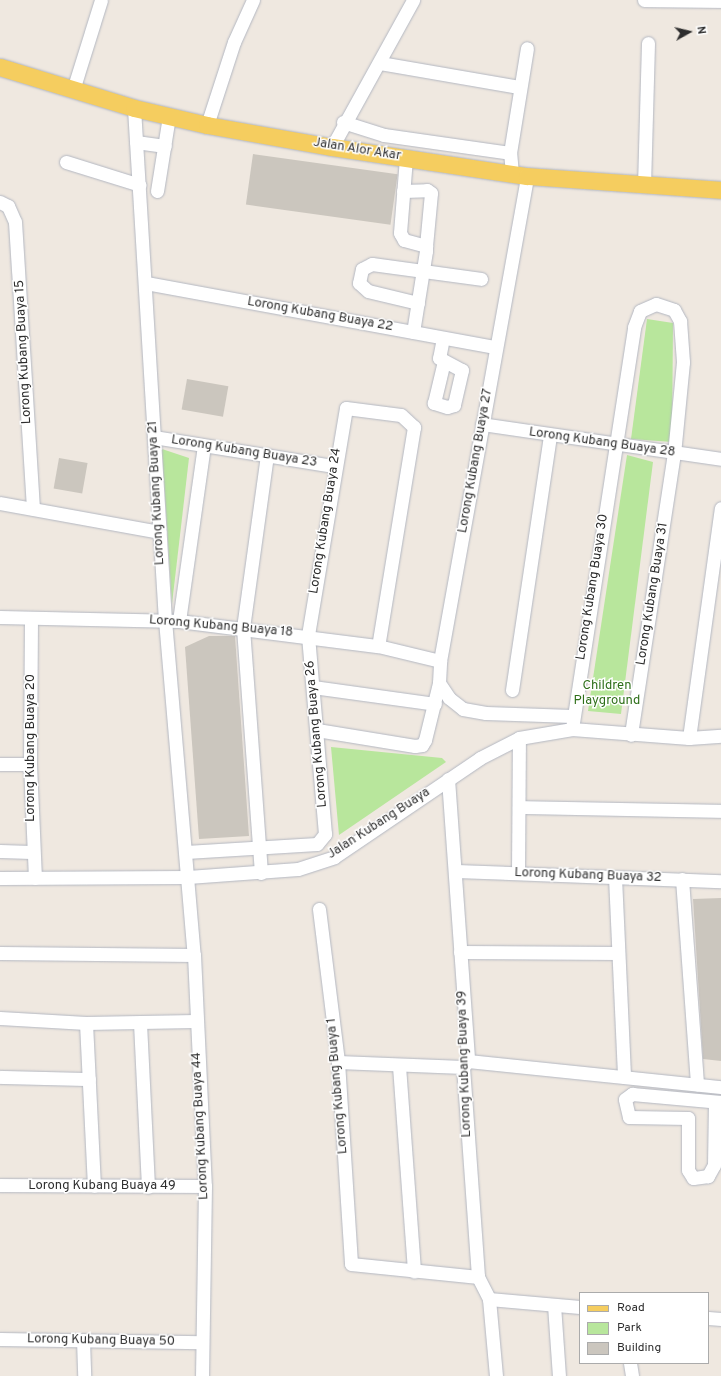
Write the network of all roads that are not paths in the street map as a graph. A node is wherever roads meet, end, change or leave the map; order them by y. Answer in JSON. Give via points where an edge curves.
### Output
{"nodes":[{"id":1,"x":102,"y":0,"type":"edge"},
{"id":2,"x":253,"y":0,"type":"edge"},
{"id":3,"x":413,"y":0,"type":"edge"},
{"id":4,"x":644,"y":0,"type":"edge"},
{"id":5,"x":721,"y":1,"type":"edge"},
{"id":6,"x":648,"y":44,"type":"dead end"},
{"id":7,"x":527,"y":48,"type":"dead end"},
{"id":8,"x":380,"y":63,"type":"junction"},
{"id":9,"x":0,"y":68,"type":"edge"},
{"id":10,"x":519,"y":87,"type":"junction"},
{"id":11,"x":73,"y":90,"type":"junction"},
{"id":12,"x":134,"y":108,"type":"junction"},
{"id":13,"x":169,"y":116,"type":"junction"},
{"id":14,"x":343,"y":122,"type":"junction"},
{"id":15,"x":207,"y":125,"type":"junction"},
{"id":16,"x":384,"y":135,"type":"junction"},
{"id":17,"x":136,"y":142,"type":"junction"},
{"id":18,"x":164,"y":146,"type":"junction"},
{"id":19,"x":332,"y":147,"type":"junction"},
{"id":20,"x":377,"y":154,"type":"junction"},
{"id":21,"x":510,"y":154,"type":"junction"},
{"id":22,"x":406,"y":158,"type":"junction"},
{"id":23,"x":66,"y":162,"type":"dead end"},
{"id":24,"x":519,"y":175,"type":"junction"},
{"id":25,"x":140,"y":185,"type":"junction"},
{"id":26,"x":644,"y":186,"type":"junction"},
{"id":27,"x":721,"y":190,"type":"edge"},
{"id":28,"x":157,"y":191,"type":"dead end"},
{"id":29,"x":403,"y":191,"type":"junction"},
{"id":30,"x":0,"y":202,"type":"edge"},
{"id":31,"x":426,"y":246,"type":"junction"},
{"id":32,"x":423,"y":271,"type":"junction"},
{"id":33,"x":481,"y":279,"type":"dead end"},
{"id":34,"x":146,"y":283,"type":"junction"},
{"id":35,"x":418,"y":303,"type":"junction"},
{"id":36,"x":413,"y":332,"type":"junction"},
{"id":37,"x":443,"y":338,"type":"junction"},
{"id":38,"x":495,"y":347,"type":"junction"},
{"id":39,"x":444,"y":361,"type":"dead end"},
{"id":40,"x":482,"y":424,"type":"junction"},
{"id":41,"x":550,"y":436,"type":"junction"},
{"id":42,"x":154,"y":437,"type":"junction"},
{"id":43,"x":617,"y":444,"type":"junction"},
{"id":44,"x":204,"y":446,"type":"junction"},
{"id":45,"x":674,"y":453,"type":"junction"},
{"id":46,"x":267,"y":455,"type":"junction"},
{"id":47,"x":721,"y":459,"type":"edge"},
{"id":48,"x":334,"y":466,"type":"junction"},
{"id":49,"x":0,"y":503,"type":"edge"},
{"id":50,"x":33,"y":508,"type":"junction"},
{"id":51,"x":721,"y":508,"type":"edge"},
{"id":52,"x":159,"y":532,"type":"junction"},
{"id":53,"x":0,"y":617,"type":"edge"},
{"id":54,"x":31,"y":618,"type":"junction"},
{"id":55,"x":165,"y":620,"type":"junction"},
{"id":56,"x":178,"y":621,"type":"junction"},
{"id":57,"x":242,"y":628,"type":"junction"},
{"id":58,"x":308,"y":635,"type":"junction"},
{"id":59,"x":378,"y":646,"type":"junction"},
{"id":60,"x":440,"y":662,"type":"junction"},
{"id":61,"x":440,"y":683,"type":"junction"},
{"id":62,"x":313,"y":687,"type":"junction"},
{"id":63,"x":512,"y":690,"type":"dead end"},
{"id":64,"x":435,"y":704,"type":"junction"},
{"id":65,"x":572,"y":716,"type":"junction"},
{"id":66,"x":317,"y":730,"type":"junction"},
{"id":67,"x":572,"y":730,"type":"junction"},
{"id":68,"x":631,"y":735,"type":"junction"},
{"id":69,"x":721,"y":736,"type":"edge"},
{"id":70,"x":519,"y":738,"type":"junction"},
{"id":71,"x":689,"y":738,"type":"junction"},
{"id":72,"x":0,"y":764,"type":"edge"},
{"id":73,"x":30,"y":764,"type":"junction"},
{"id":74,"x":448,"y":779,"type":"junction"},
{"id":75,"x":519,"y":807,"type":"junction"},
{"id":76,"x":721,"y":811,"type":"edge"},
{"id":77,"x":260,"y":848,"type":"junction"},
{"id":78,"x":0,"y":851,"type":"edge"},
{"id":79,"x":32,"y":852,"type":"junction"},
{"id":80,"x":186,"y":852,"type":"junction"},
{"id":81,"x":456,"y":871,"type":"junction"},
{"id":82,"x":261,"y":873,"type":"junction"},
{"id":83,"x":518,"y":873,"type":"junction"},
{"id":84,"x":188,"y":877,"type":"junction"},
{"id":85,"x":614,"y":877,"type":"junction"},
{"id":86,"x":0,"y":878,"type":"edge"},
{"id":87,"x":35,"y":878,"type":"junction"},
{"id":88,"x":682,"y":879,"type":"junction"},
{"id":89,"x":721,"y":881,"type":"edge"},
{"id":90,"x":319,"y":909,"type":"dead end"},
{"id":91,"x":460,"y":952,"type":"junction"},
{"id":92,"x":0,"y":953,"type":"edge"},
{"id":93,"x":618,"y":953,"type":"junction"},
{"id":94,"x":194,"y":954,"type":"junction"},
{"id":95,"x":0,"y":1018,"type":"edge"},
{"id":96,"x":195,"y":1021,"type":"junction"},
{"id":97,"x":86,"y":1023,"type":"junction"},
{"id":98,"x":140,"y":1023,"type":"junction"},
{"id":99,"x":338,"y":1062,"type":"junction"},
{"id":100,"x":465,"y":1064,"type":"junction"},
{"id":101,"x":399,"y":1066,"type":"junction"},
{"id":102,"x":0,"y":1077,"type":"edge"},
{"id":103,"x":624,"y":1077,"type":"junction"},
{"id":104,"x":89,"y":1079,"type":"junction"},
{"id":105,"x":697,"y":1084,"type":"junction"},
{"id":106,"x":721,"y":1087,"type":"edge"},
{"id":107,"x":688,"y":1101,"type":"junction"},
{"id":108,"x":718,"y":1102,"type":"edge"},
{"id":109,"x":688,"y":1118,"type":"junction"},
{"id":110,"x":0,"y":1184,"type":"edge"},
{"id":111,"x":94,"y":1186,"type":"junction"},
{"id":112,"x":205,"y":1186,"type":"junction"},
{"id":113,"x":148,"y":1187,"type":"junction"},
{"id":114,"x":414,"y":1271,"type":"junction"},
{"id":115,"x":478,"y":1277,"type":"junction"},
{"id":116,"x":489,"y":1299,"type":"junction"},
{"id":117,"x":554,"y":1305,"type":"junction"},
{"id":118,"x":579,"y":1307,"type":"edge"},
{"id":119,"x":709,"y":1318,"type":"edge"},
{"id":120,"x":721,"y":1319,"type":"edge"},
{"id":121,"x":0,"y":1339,"type":"edge"},
{"id":122,"x":83,"y":1340,"type":"junction"},
{"id":123,"x":202,"y":1342,"type":"junction"},
{"id":124,"x":630,"y":1364,"type":"edge"},
{"id":125,"x":84,"y":1376,"type":"edge"},
{"id":126,"x":202,"y":1376,"type":"edge"},
{"id":127,"x":496,"y":1376,"type":"edge"},
{"id":128,"x":559,"y":1376,"type":"edge"},
{"id":129,"x":632,"y":1376,"type":"edge"}],
"edges":[{"from":1,"to":11,"type":"street"},
{"from":2,"to":15,"type":"street","via":[[234,42]]},
{"from":3,"to":8,"type":"street"},
{"from":4,"to":5,"type":"street"},
{"from":6,"to":26,"type":"street"},
{"from":7,"to":10,"type":"street","name":"Lorong Kubang Buaya 27"},
{"from":8,"to":10,"type":"street"},
{"from":8,"to":14,"type":"street"},
{"from":9,"to":11,"type":"main road","name":"Jalan Alor Akar"},
{"from":10,"to":21,"type":"street","name":"Lorong Kubang Buaya 27"},
{"from":11,"to":12,"type":"main road","name":"Jalan Alor Akar"},
{"from":12,"to":13,"type":"main road","name":"Jalan Alor Akar"},
{"from":12,"to":17,"type":"street","name":"Lorong Kubang Buaya 21"},
{"from":13,"to":15,"type":"main road","name":"Jalan Alor Akar"},
{"from":13,"to":18,"type":"street"},
{"from":14,"to":16,"type":"street"},
{"from":14,"to":19,"type":"street"},
{"from":15,"to":19,"type":"main road","name":"Jalan Alor Akar"},
{"from":16,"to":20,"type":"street"},
{"from":16,"to":21,"type":"street"},
{"from":17,"to":18,"type":"street"},
{"from":17,"to":25,"type":"street","name":"Lorong Kubang Buaya 21"},
{"from":18,"to":28,"type":"street"},
{"from":19,"to":20,"type":"main road","name":"Jalan Alor Akar"},
{"from":20,"to":22,"type":"main road","name":"Jalan Alor Akar"},
{"from":21,"to":24,"type":"street","name":"Lorong Kubang Buaya 27"},
{"from":22,"to":24,"type":"main road","name":"Jalan Alor Akar"},
{"from":22,"to":29,"type":"street"},
{"from":23,"to":25,"type":"street"},
{"from":24,"to":26,"type":"main road","name":"Jalan Alor Akar"},
{"from":24,"to":38,"type":"street","name":"Lorong Kubang Buaya 27"},
{"from":25,"to":34,"type":"street","name":"Lorong Kubang Buaya 21"},
{"from":26,"to":27,"type":"main road","name":"Jalan Alor Akar"},
{"from":29,"to":31,"type":"street","via":[[400,234],[404,240]]},
{"from":29,"to":31,"type":"street","via":[[426,190],[431,193]]},
{"from":30,"to":50,"type":"street","name":"Lorong Kubang Buaya 15","via":[[8,206],[15,222]]},
{"from":31,"to":32,"type":"street"},
{"from":32,"to":33,"type":"street"},
{"from":32,"to":35,"type":"street"},
{"from":32,"to":35,"type":"street","via":[[366,265],[362,268],[359,283],[368,291]]},
{"from":34,"to":36,"type":"street","name":"Lorong Kubang Buaya 22"},
{"from":34,"to":42,"type":"street","name":"Lorong Kubang Buaya 21"},
{"from":35,"to":36,"type":"street"},
{"from":36,"to":37,"type":"street","name":"Lorong Kubang Buaya 22"},
{"from":37,"to":38,"type":"street","name":"Lorong Kubang Buaya 22"},
{"from":37,"to":39,"type":"street","via":[[439,356]]},
{"from":38,"to":40,"type":"street","name":"Lorong Kubang Buaya 27"},
{"from":40,"to":41,"type":"street","name":"Lorong Kubang Buaya 28"},
{"from":40,"to":60,"type":"street","name":"Lorong Kubang Buaya 27"},
{"from":41,"to":43,"type":"street","name":"Lorong Kubang Buaya 28"},
{"from":41,"to":63,"type":"street"},
{"from":42,"to":44,"type":"street","name":"Lorong Kubang Buaya 23"},
{"from":42,"to":52,"type":"street","name":"Lorong Kubang Buaya 21"},
{"from":43,"to":45,"type":"street","name":"Lorong Kubang Buaya 28"},
{"from":43,"to":45,"type":"street","name":"Lorong Kubang Buaya 30","via":[[634,327],[640,311],[656,304],[666,305],[674,310],[683,332]]},
{"from":43,"to":65,"type":"street","name":"Lorong Kubang Buaya 30"},
{"from":44,"to":46,"type":"street","name":"Lorong Kubang Buaya 23"},
{"from":44,"to":56,"type":"street"},
{"from":45,"to":47,"type":"street","name":"Lorong Kubang Buaya 28"},
{"from":45,"to":68,"type":"street","name":"Lorong Kubang Buaya 31"},
{"from":46,"to":48,"type":"street","name":"Lorong Kubang Buaya 23"},
{"from":46,"to":57,"type":"street"},
{"from":48,"to":58,"type":"street","name":"Lorong Kubang Buaya 24"},
{"from":48,"to":59,"type":"street","name":"Lorong Kubang Buaya 24","via":[[346,408],[401,415],[414,427]]},
{"from":49,"to":50,"type":"street"},
{"from":50,"to":52,"type":"street"},
{"from":51,"to":71,"type":"street"},
{"from":52,"to":55,"type":"street","name":"Lorong Kubang Buaya 21"},
{"from":53,"to":54,"type":"street","name":"Lorong Kubang Buaya 18"},
{"from":54,"to":55,"type":"street","name":"Lorong Kubang Buaya 18"},
{"from":54,"to":73,"type":"street","name":"Lorong Kubang Buaya 20"},
{"from":55,"to":56,"type":"street","name":"Lorong Kubang Buaya 18"},
{"from":55,"to":80,"type":"street","name":"Lorong Kubang Buaya 21"},
{"from":56,"to":57,"type":"street","name":"Lorong Kubang Buaya 18"},
{"from":57,"to":58,"type":"street","name":"Lorong Kubang Buaya 18"},
{"from":57,"to":77,"type":"street"},
{"from":58,"to":59,"type":"street","name":"Lorong Kubang Buaya 18"},
{"from":58,"to":62,"type":"street","name":"Lorong Kubang Buaya 26"},
{"from":59,"to":60,"type":"street","name":"Lorong Kubang Buaya 18"},
{"from":60,"to":61,"type":"street","name":"Lorong Kubang Buaya 27"},
{"from":61,"to":64,"type":"street","name":"Lorong Kubang Buaya 27"},
{"from":61,"to":65,"type":"street","via":[[449,698],[463,709],[486,713]]},
{"from":62,"to":64,"type":"street"},
{"from":62,"to":66,"type":"street","name":"Lorong Kubang Buaya 26"},
{"from":64,"to":66,"type":"street","name":"Lorong Kubang Buaya 27","via":[[422,745]]},
{"from":65,"to":67,"type":"street","name":"Lorong Kubang Buaya 30"},
{"from":66,"to":77,"type":"street","name":"Lorong Kubang Buaya 26","via":[[326,834],[317,844]]},
{"from":67,"to":68,"type":"street","name":"Jalan Kubang Buaya"},
{"from":67,"to":70,"type":"street","name":"Jalan Kubang Buaya"},
{"from":68,"to":71,"type":"street","name":"Jalan Kubang Buaya"},
{"from":69,"to":71,"type":"street","name":"Jalan Kubang Buaya"},
{"from":70,"to":74,"type":"street","name":"Jalan Kubang Buaya"},
{"from":70,"to":75,"type":"street"},
{"from":72,"to":73,"type":"street"},
{"from":73,"to":79,"type":"street","name":"Lorong Kubang Buaya 20"},
{"from":74,"to":81,"type":"street","name":"Lorong Kubang Buaya 39"},
{"from":74,"to":82,"type":"street","name":"Jalan Kubang Buaya","via":[[334,857],[298,869]]},
{"from":75,"to":76,"type":"street"},
{"from":75,"to":83,"type":"street"},
{"from":77,"to":80,"type":"street"},
{"from":77,"to":82,"type":"street"},
{"from":78,"to":79,"type":"street"},
{"from":79,"to":87,"type":"street","name":"Lorong Kubang Buaya 20"},
{"from":80,"to":84,"type":"street","name":"Lorong Kubang Buaya 21"},
{"from":81,"to":83,"type":"street","name":"Lorong Kubang Buaya 32"},
{"from":81,"to":91,"type":"street","name":"Lorong Kubang Buaya 39"},
{"from":82,"to":84,"type":"street","name":"Jalan Kubang Buaya"},
{"from":83,"to":85,"type":"street","name":"Lorong Kubang Buaya 32"},
{"from":84,"to":87,"type":"street","name":"Jalan Kubang Buaya"},
{"from":84,"to":94,"type":"street","name":"Lorong Kubang Buaya 44"},
{"from":85,"to":88,"type":"street","name":"Lorong Kubang Buaya 32"},
{"from":85,"to":93,"type":"street"},
{"from":86,"to":87,"type":"street","name":"Jalan Kubang Buaya"},
{"from":88,"to":89,"type":"street","name":"Lorong Kubang Buaya 32"},
{"from":88,"to":105,"type":"street"},
{"from":90,"to":99,"type":"street","name":"Lorong Kubang Buaya 1"},
{"from":91,"to":93,"type":"street"},
{"from":91,"to":100,"type":"street","name":"Lorong Kubang Buaya 39"},
{"from":92,"to":94,"type":"street"},
{"from":93,"to":103,"type":"street"},
{"from":94,"to":96,"type":"street","name":"Lorong Kubang Buaya 44"},
{"from":95,"to":97,"type":"street"},
{"from":96,"to":98,"type":"street"},
{"from":96,"to":112,"type":"street","name":"Lorong Kubang Buaya 44"},
{"from":97,"to":98,"type":"street"},
{"from":97,"to":104,"type":"street"},
{"from":98,"to":113,"type":"street"},
{"from":99,"to":101,"type":"street"},
{"from":99,"to":114,"type":"street","name":"Lorong Kubang Buaya 1","via":[[351,1264]]},
{"from":100,"to":101,"type":"street"},
{"from":100,"to":103,"type":"street"},
{"from":100,"to":115,"type":"street","name":"Lorong Kubang Buaya 39"},
{"from":101,"to":114,"type":"street"},
{"from":102,"to":104,"type":"street"},
{"from":103,"to":105,"type":"street"},
{"from":104,"to":111,"type":"street"},
{"from":105,"to":106,"type":"street"},
{"from":107,"to":108,"type":"street"},
{"from":107,"to":109,"type":"street"},
{"from":107,"to":109,"type":"street","via":[[632,1094],[625,1099],[629,1117]]},
{"from":108,"to":109,"type":"street","via":[[714,1165],[708,1176],[693,1178],[690,1175]]},
{"from":110,"to":111,"type":"street","name":"Lorong Kubang Buaya 49"},
{"from":111,"to":113,"type":"street","name":"Lorong Kubang Buaya 49"},
{"from":112,"to":113,"type":"street","name":"Lorong Kubang Buaya 49"},
{"from":112,"to":123,"type":"street","name":"Lorong Kubang Buaya 44"},
{"from":114,"to":115,"type":"street"},
{"from":115,"to":116,"type":"street","name":"Lorong Kubang Buaya 39"},
{"from":116,"to":117,"type":"street"},
{"from":116,"to":127,"type":"street"},
{"from":117,"to":118,"type":"street"},
{"from":117,"to":128,"type":"street"},
{"from":119,"to":120,"type":"street"},
{"from":121,"to":122,"type":"street","name":"Lorong Kubang Buaya 50"},
{"from":122,"to":123,"type":"street","name":"Lorong Kubang Buaya 50"},
{"from":122,"to":125,"type":"street"},
{"from":123,"to":126,"type":"street","name":"Lorong Kubang Buaya 44"},
{"from":124,"to":129,"type":"street"}]}
